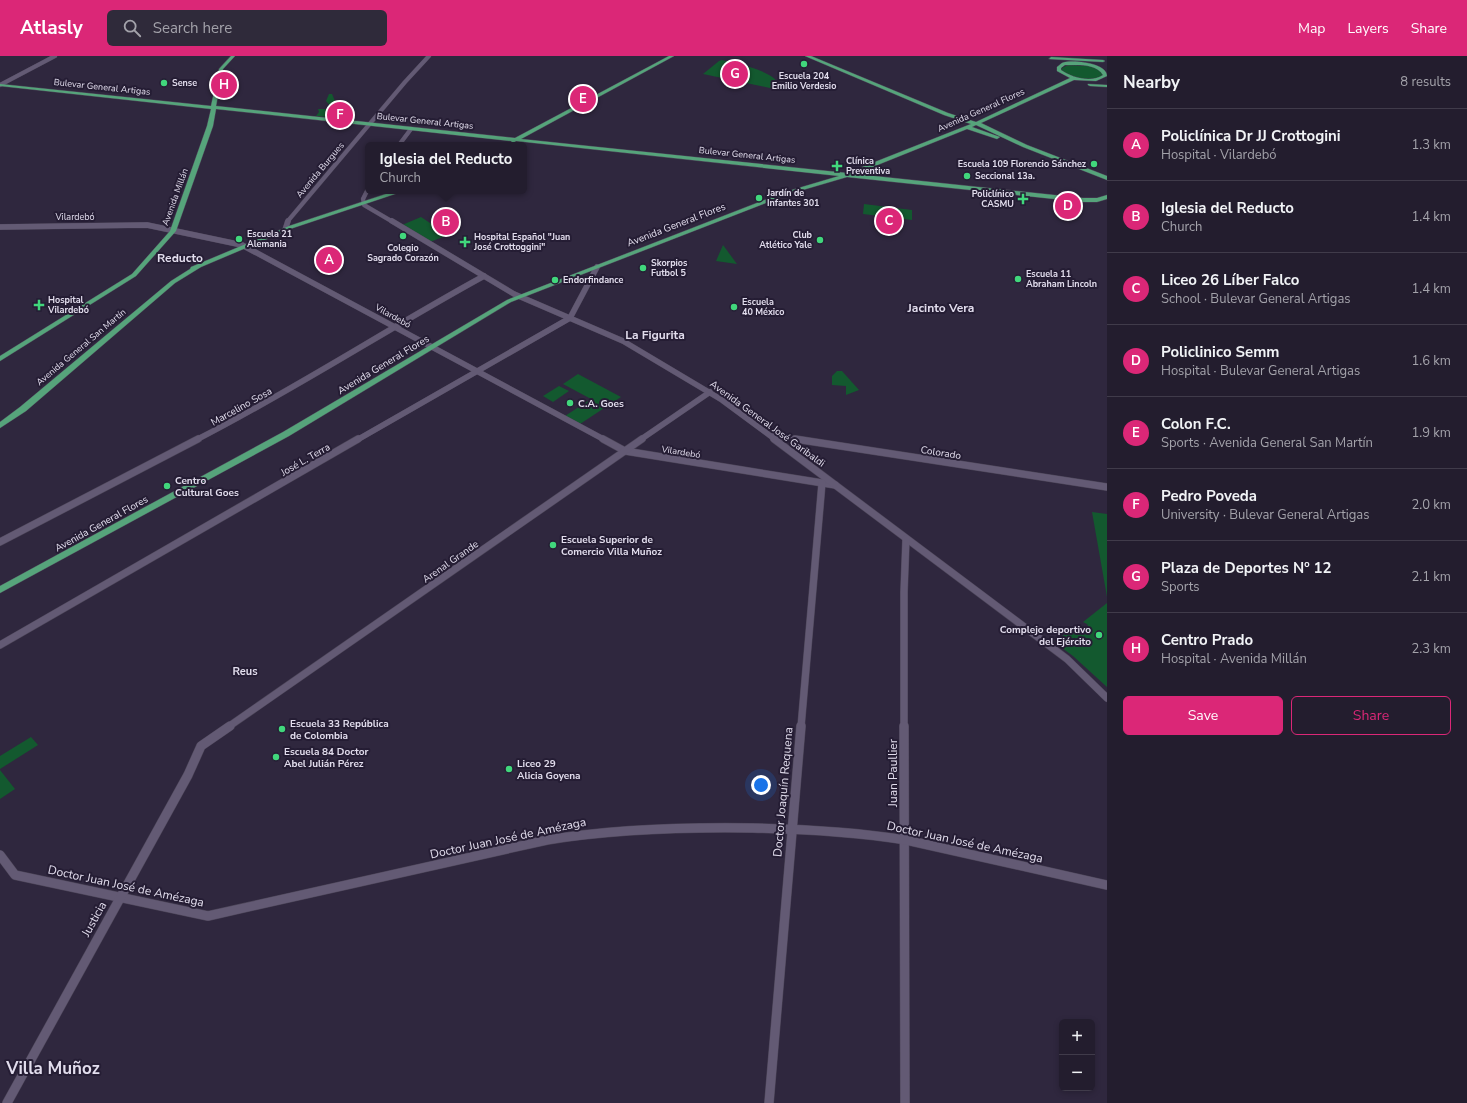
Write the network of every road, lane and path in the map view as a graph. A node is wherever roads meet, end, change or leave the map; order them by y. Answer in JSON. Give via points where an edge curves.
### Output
{"nodes":[{"id":1,"x":55,"y":56,"type":"edge"},
{"id":2,"x":233,"y":56,"type":"edge"},
{"id":3,"x":429,"y":56,"type":"edge"},
{"id":4,"x":672,"y":56,"type":"edge"},
{"id":5,"x":807,"y":56,"type":"edge"},
{"id":6,"x":1047,"y":58,"type":"edge"},
{"id":7,"x":1106,"y":62,"type":"edge"},
{"id":8,"x":1069,"y":64,"type":"junction"},
{"id":9,"x":1088,"y":65,"type":"junction"},
{"id":10,"x":1061,"y":66,"type":"junction"},
{"id":11,"x":1052,"y":68,"type":"dead end"},
{"id":12,"x":1099,"y":68,"type":"junction"},
{"id":13,"x":1066,"y":76,"type":"junction"},
{"id":14,"x":1074,"y":78,"type":"junction"},
{"id":15,"x":1060,"y":82,"type":"junction"},
{"id":16,"x":1106,"y":82,"type":"edge"},
{"id":17,"x":1,"y":86,"type":"edge"},
{"id":18,"x":214,"y":109,"type":"junction"},
{"id":19,"x":946,"y":114,"type":"junction"},
{"id":20,"x":990,"y":117,"type":"junction"},
{"id":21,"x":964,"y":119,"type":"junction"},
{"id":22,"x":955,"y":121,"type":"junction"},
{"id":23,"x":971,"y":121,"type":"junction"},
{"id":24,"x":977,"y":123,"type":"junction"},
{"id":25,"x":369,"y":125,"type":"junction"},
{"id":26,"x":962,"y":125,"type":"junction"},
{"id":27,"x":968,"y":128,"type":"junction"},
{"id":28,"x":411,"y":130,"type":"junction"},
{"id":29,"x":995,"y":131,"type":"junction"},
{"id":30,"x":986,"y":133,"type":"junction"},
{"id":31,"x":513,"y":141,"type":"junction"},
{"id":32,"x":401,"y":142,"type":"edge"},
{"id":33,"x":522,"y":142,"type":"edge"},
{"id":34,"x":523,"y":142,"type":"edge"},
{"id":35,"x":527,"y":142,"type":"edge"},
{"id":36,"x":527,"y":143,"type":"edge"},
{"id":37,"x":839,"y":175,"type":"junction"},
{"id":38,"x":1107,"y":178,"type":"edge"},
{"id":39,"x":1107,"y":182,"type":"edge"},
{"id":40,"x":793,"y":191,"type":"junction"},
{"id":41,"x":365,"y":194,"type":"edge"},
{"id":42,"x":392,"y":194,"type":"edge"},
{"id":43,"x":1107,"y":197,"type":"edge"},
{"id":44,"x":364,"y":203,"type":"junction"},
{"id":45,"x":1107,"y":205,"type":"edge"},
{"id":46,"x":288,"y":226,"type":"junction"},
{"id":47,"x":0,"y":227,"type":"edge"},
{"id":48,"x":173,"y":231,"type":"junction"},
{"id":49,"x":247,"y":246,"type":"junction"},
{"id":50,"x":597,"y":267,"type":"junction"},
{"id":51,"x":484,"y":276,"type":"junction"},
{"id":52,"x":519,"y":297,"type":"junction"},
{"id":53,"x":570,"y":318,"type":"junction"},
{"id":54,"x":395,"y":327,"type":"junction"},
{"id":55,"x":431,"y":348,"type":"junction"},
{"id":56,"x":0,"y":359,"type":"edge"},
{"id":57,"x":476,"y":372,"type":"junction"},
{"id":58,"x":710,"y":392,"type":"junction"},
{"id":59,"x":0,"y":426,"type":"edge"},
{"id":60,"x":771,"y":436,"type":"junction"},
{"id":61,"x":625,"y":451,"type":"junction"},
{"id":62,"x":822,"y":483,"type":"junction"},
{"id":63,"x":837,"y":485,"type":"junction"},
{"id":64,"x":1107,"y":487,"type":"edge"},
{"id":65,"x":906,"y":539,"type":"junction"},
{"id":66,"x":0,"y":542,"type":"edge"},
{"id":67,"x":0,"y":590,"type":"edge"},
{"id":68,"x":0,"y":645,"type":"edge"},
{"id":69,"x":1107,"y":698,"type":"edge"},
{"id":70,"x":202,"y":746,"type":"joint"},
{"id":71,"x":793,"y":829,"type":"junction"},
{"id":72,"x":906,"y":840,"type":"junction"},
{"id":73,"x":0,"y":855,"type":"edge"},
{"id":74,"x":1107,"y":885,"type":"edge"},
{"id":75,"x":120,"y":898,"type":"junction"},
{"id":76,"x":7,"y":1103,"type":"edge"},
{"id":77,"x":769,"y":1103,"type":"edge"},
{"id":78,"x":905,"y":1103,"type":"edge"}],
"edges":[{"from":1,"to":17,"type":"street"},
{"from":2,"to":18,"type":"main road","name":"Avenida Millán","via":[[221,69]]},
{"from":3,"to":25,"type":"street","name":"Avenida Burgues"},
{"from":4,"to":31,"type":"main road"},
{"from":5,"to":19,"type":"main road"},
{"from":6,"to":7,"type":"main road"},
{"from":6,"to":8,"type":"main road"},
{"from":6,"to":10,"type":"main road"},
{"from":7,"to":9,"type":"main road"},
{"from":7,"to":12,"type":"main road"},
{"from":8,"to":9,"type":"main road"},
{"from":8,"to":10,"type":"main road"},
{"from":9,"to":12,"type":"main road"},
{"from":10,"to":13,"type":"main road","via":[[1059,71]]},
{"from":11,"to":15,"type":"main road"},
{"from":12,"to":16,"type":"main road","via":[[1106,73]]},
{"from":13,"to":14,"type":"main road"},
{"from":13,"to":15,"type":"main road","name":"Avenida General Flores"},
{"from":14,"to":15,"type":"main road","name":"Avenida General Flores"},
{"from":14,"to":16,"type":"main road"},
{"from":15,"to":16,"type":"main road","name":"Avenida General Flores"},
{"from":15,"to":20,"type":"main road","name":"Avenida General Flores"},
{"from":15,"to":23,"type":"main road","name":"Avenida General Flores"},
{"from":17,"to":18,"type":"main road","name":"Bulevar General Artigas"},
{"from":18,"to":25,"type":"main road","name":"Bulevar General Artigas"},
{"from":18,"to":48,"type":"main road","name":"Avenida Millán"},
{"from":19,"to":21,"type":"main road"},
{"from":19,"to":22,"type":"main road"},
{"from":20,"to":24,"type":"main road","name":"Avenida General Flores"},
{"from":20,"to":29,"type":"main road"},
{"from":21,"to":22,"type":"main road"},
{"from":21,"to":23,"type":"main road"},
{"from":22,"to":26,"type":"main road"},
{"from":23,"to":24,"type":"main road"},
{"from":23,"to":26,"type":"main road","name":"Avenida General Flores"},
{"from":24,"to":27,"type":"main road","name":"Avenida General Flores"},
{"from":24,"to":29,"type":"main road"},
{"from":25,"to":28,"type":"main road","name":"Bulevar General Artigas"},
{"from":25,"to":46,"type":"street","name":"Avenida Burgues"},
{"from":26,"to":27,"type":"main road"},
{"from":26,"to":37,"type":"main road","name":"Avenida General Flores"},
{"from":27,"to":30,"type":"main road"},
{"from":27,"to":37,"type":"main road","name":"Avenida General Flores"},
{"from":28,"to":31,"type":"main road","name":"Bulevar General Artigas"},
{"from":28,"to":32,"type":"street"},
{"from":29,"to":30,"type":"main road"},
{"from":29,"to":38,"type":"main road","via":[[1025,146]]},
{"from":30,"to":39,"type":"main road"},
{"from":31,"to":33,"type":"main road","name":"Bulevar General Artigas"},
{"from":31,"to":34,"type":"main road","name":"Bulevar General Artigas"},
{"from":35,"to":37,"type":"main road","name":"Bulevar General Artigas"},
{"from":36,"to":37,"type":"main road","name":"Bulevar General Artigas"},
{"from":37,"to":40,"type":"main road","name":"Avenida General Flores"},
{"from":37,"to":40,"type":"main road","name":"Avenida General Flores"},
{"from":37,"to":43,"type":"main road","name":"Bulevar General Artigas","via":[[1092,201]]},
{"from":37,"to":45,"type":"main road","name":"Bulevar General Artigas"},
{"from":40,"to":50,"type":"main road","name":"Avenida General Flores"},
{"from":41,"to":44,"type":"street"},
{"from":42,"to":44,"type":"main road","name":"Avenida General San Martín"},
{"from":44,"to":46,"type":"main road","name":"Avenida General San Martín"},
{"from":44,"to":51,"type":"street","name":"Avenida General José Garibaldi"},
{"from":46,"to":49,"type":"main road","name":"Avenida General San Martín"},
{"from":47,"to":48,"type":"street","name":"Vilardebó","via":[[147,225]]},
{"from":48,"to":49,"type":"street","name":"Vilardebó"},
{"from":48,"to":56,"type":"main road","name":"Avenida Millán","via":[[134,275]]},
{"from":49,"to":54,"type":"street","name":"Vilardebó"},
{"from":49,"to":59,"type":"main road","name":"Avenida General San Martín","via":[[198,267],[173,282]]},
{"from":50,"to":52,"type":"main road","name":"Avenida General Flores"},
{"from":50,"to":53,"type":"street"},
{"from":51,"to":52,"type":"street","name":"Avenida General José Garibaldi"},
{"from":51,"to":54,"type":"street","name":"Marcelino Sosa"},
{"from":52,"to":53,"type":"street","name":"Avenida General José Garibaldi"},
{"from":52,"to":55,"type":"main road","name":"Avenida General Flores"},
{"from":53,"to":57,"type":"street","name":"José L. Terra"},
{"from":53,"to":58,"type":"street","name":"Avenida General José Garibaldi","via":[[624,341]]},
{"from":54,"to":55,"type":"street","name":"Vilardebó"},
{"from":54,"to":66,"type":"street","name":"Marcelino Sosa","via":[[252,411]]},
{"from":55,"to":57,"type":"street","name":"Vilardebó"},
{"from":55,"to":67,"type":"main road","name":"Avenida General Flores","via":[[286,434]]},
{"from":57,"to":61,"type":"street","name":"Vilardebó"},
{"from":57,"to":68,"type":"street","name":"José L. Terra"},
{"from":58,"to":60,"type":"street","name":"Avenida General José Garibaldi"},
{"from":58,"to":61,"type":"street","name":"Arenal Grande"},
{"from":60,"to":63,"type":"street","name":"Avenida General José Garibaldi"},
{"from":60,"to":64,"type":"street","name":"Colorado"},
{"from":61,"to":62,"type":"street","name":"Vilardebó"},
{"from":61,"to":70,"type":"street","name":"Arenal Grande"},
{"from":62,"to":63,"type":"street","name":"Vilardebó"},
{"from":62,"to":71,"type":"street","name":"Doctor Joaquín Requena"},
{"from":63,"to":65,"type":"street","name":"Avenida General José Garibaldi"},
{"from":65,"to":69,"type":"street","name":"Avenida General José Garibaldi","via":[[1067,659]]},
{"from":65,"to":72,"type":"street","name":"Juan Paullier"},
{"from":70,"to":75,"type":"street","name":"Justicia"},
{"from":71,"to":72,"type":"street","name":"Doctor Juan José de Amézaga"},
{"from":71,"to":75,"type":"street","name":"Doctor Juan José de Amézaga","via":[[703,827],[589,833],[547,840],[212,915]]},
{"from":71,"to":77,"type":"street","name":"Doctor Joaquín Requena"},
{"from":72,"to":74,"type":"street","name":"Doctor Juan José de Amézaga"},
{"from":72,"to":78,"type":"street","name":"Juan Paullier"},
{"from":73,"to":75,"type":"street","name":"Doctor Juan José de Amézaga","via":[[15,875]]},
{"from":75,"to":76,"type":"street","name":"Justicia"}]}
